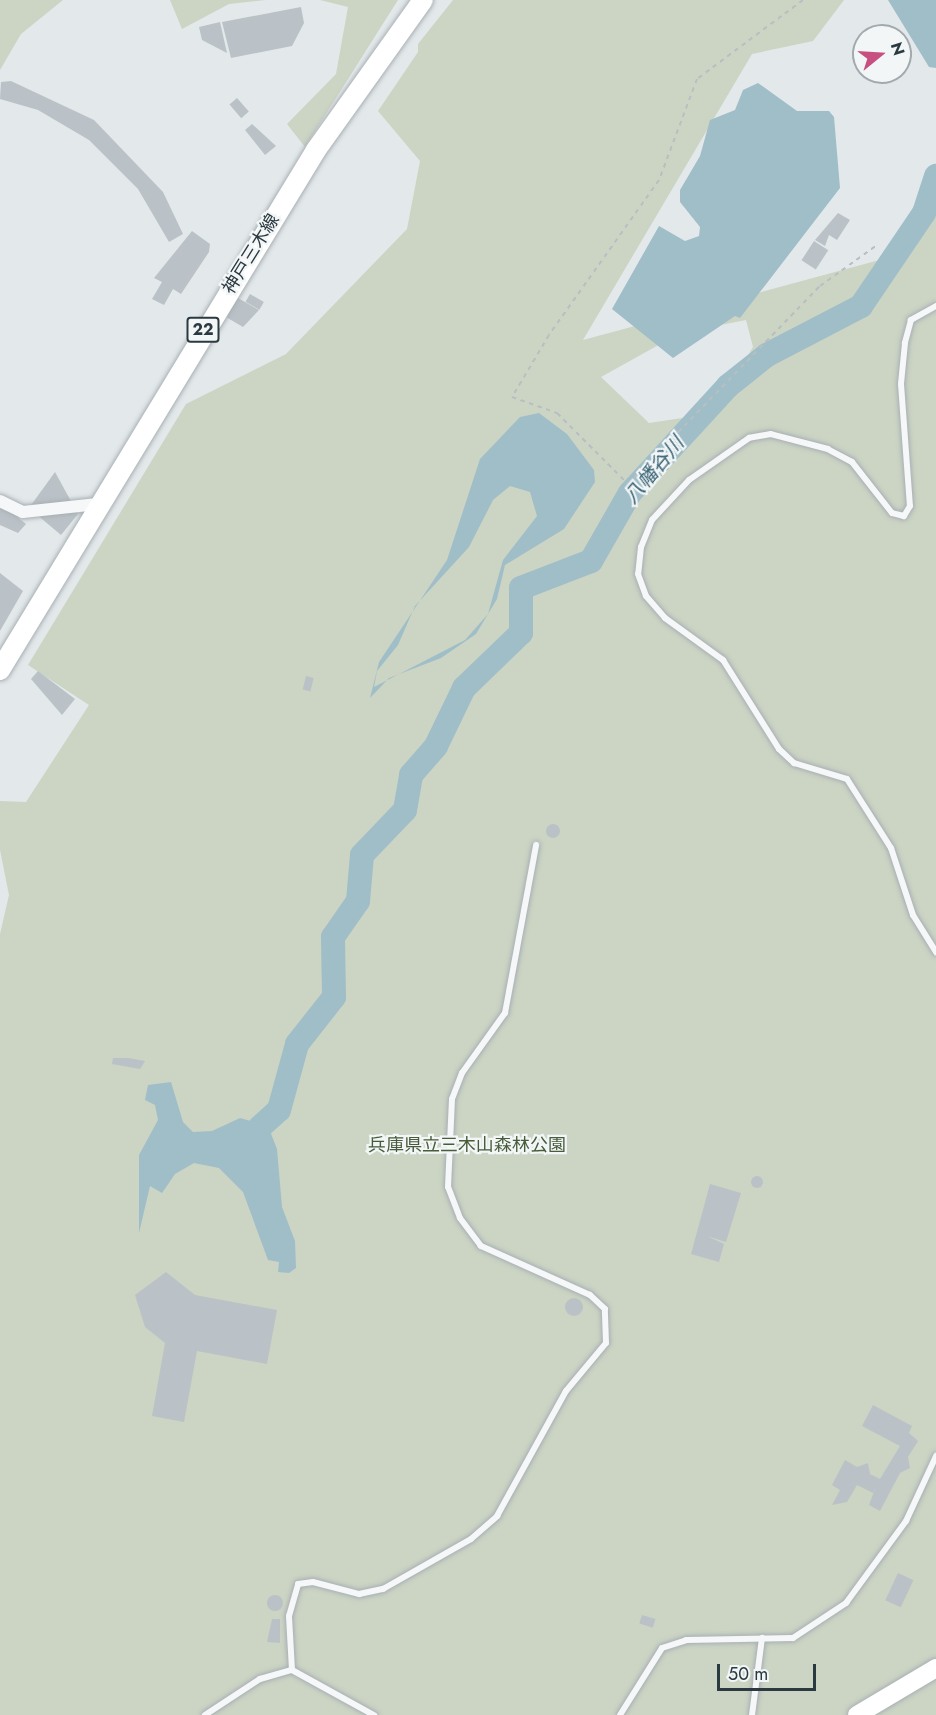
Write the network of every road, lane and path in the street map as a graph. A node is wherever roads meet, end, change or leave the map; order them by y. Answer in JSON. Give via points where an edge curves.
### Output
{"nodes":[{"id":1,"x":423,"y":0,"type":"edge"},
{"id":2,"x":803,"y":0,"type":"edge"},
{"id":3,"x":877,"y":245,"type":"dead end"},
{"id":4,"x":936,"y":306,"type":"edge"},
{"id":5,"x":0,"y":501,"type":"edge"},
{"id":6,"x":98,"y":504,"type":"junction"},
{"id":7,"x":0,"y":670,"type":"edge"},
{"id":8,"x":536,"y":845,"type":"dead end"},
{"id":9,"x":936,"y":952,"type":"edge"},
{"id":10,"x":936,"y":1456,"type":"edge"},
{"id":11,"x":762,"y":1638,"type":"junction"},
{"id":12,"x":936,"y":1668,"type":"edge"},
{"id":13,"x":292,"y":1670,"type":"junction"},
{"id":14,"x":205,"y":1715,"type":"edge"},
{"id":15,"x":374,"y":1715,"type":"edge"},
{"id":16,"x":620,"y":1715,"type":"edge"},
{"id":17,"x":752,"y":1715,"type":"edge"},
{"id":18,"x":857,"y":1715,"type":"edge"}],
"edges":[{"from":1,"to":6,"type":"main road","name":"神戸三木線","number":"22","via":[[316,150]]},
{"from":2,"to":3,"type":"path","via":[[697,79],[659,180],[549,335],[512,397],[557,413],[628,484],[820,286]]},
{"from":4,"to":9,"type":"lane","via":[[911,320],[905,343],[901,384],[910,506],[904,516],[891,513],[852,462],[828,449],[771,435],[748,438],[689,480],[652,520],[641,547],[638,574],[646,596],[665,618],[723,660],[779,749],[794,763],[847,779],[891,848],[913,915]]},
{"from":5,"to":6,"type":"street","via":[[23,512]]},
{"from":6,"to":7,"type":"main road","name":"神戸三木線","number":"22"},
{"from":8,"to":13,"type":"lane","via":[[505,1013],[462,1072],[452,1099],[448,1187],[460,1218],[481,1246],[590,1295],[605,1310],[606,1344],[566,1391],[497,1516],[471,1539],[383,1589],[359,1594],[313,1582],[298,1584],[289,1616]]},
{"from":10,"to":11,"type":"lane","via":[[906,1521],[846,1603],[793,1638]]},
{"from":11,"to":16,"type":"lane","via":[[686,1640],[662,1648]]},
{"from":11,"to":17,"type":"lane"},
{"from":12,"to":18,"type":"street"},
{"from":13,"to":14,"type":"lane","via":[[260,1679]]},
{"from":13,"to":15,"type":"lane"}]}
